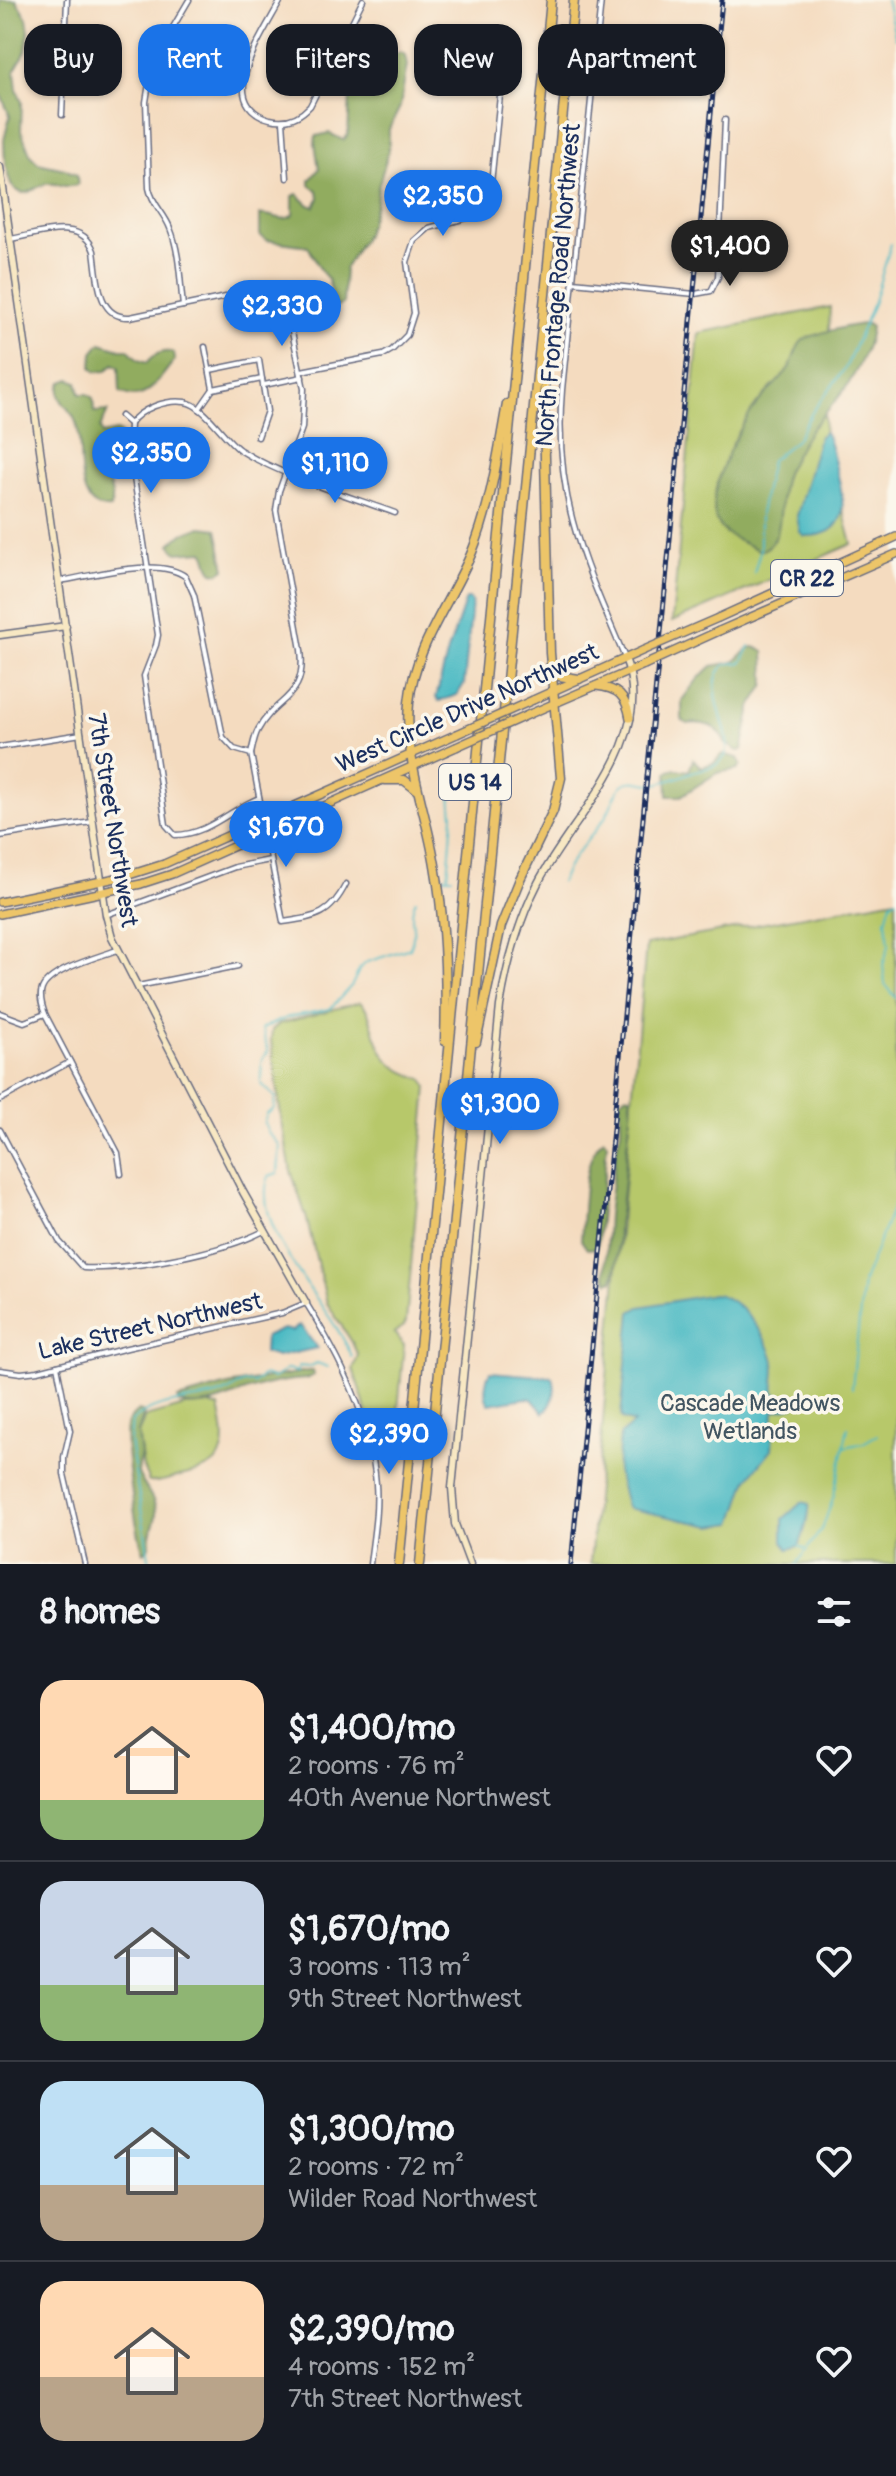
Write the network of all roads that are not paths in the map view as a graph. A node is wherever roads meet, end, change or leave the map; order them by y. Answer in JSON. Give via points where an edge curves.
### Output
{"nodes":[{"id":1,"x":67,"y":0,"type":"edge"},
{"id":2,"x":189,"y":0,"type":"edge"},
{"id":3,"x":281,"y":0,"type":"edge"},
{"id":4,"x":363,"y":0,"type":"edge"},
{"id":5,"x":551,"y":0,"type":"edge"},
{"id":6,"x":574,"y":0,"type":"edge"},
{"id":7,"x":601,"y":0,"type":"edge"},
{"id":8,"x":500,"y":96,"type":"edge"},
{"id":9,"x":62,"y":115,"type":"dead end"},
{"id":10,"x":725,"y":120,"type":"dead end"},
{"id":11,"x":283,"y":121,"type":"junction"},
{"id":12,"x":0,"y":167,"type":"edge"},
{"id":13,"x":287,"y":178,"type":"dead end"},
{"id":14,"x":551,"y":225,"type":"junction"},
{"id":15,"x":10,"y":239,"type":"junction"},
{"id":16,"x":573,"y":282,"type":"junction"},
{"id":17,"x":183,"y":306,"type":"junction"},
{"id":18,"x":518,"y":340,"type":"junction"},
{"id":19,"x":205,"y":347,"type":"dead end"},
{"id":20,"x":210,"y":370,"type":"junction"},
{"id":21,"x":301,"y":374,"type":"junction"},
{"id":22,"x":263,"y":382,"type":"junction"},
{"id":23,"x":213,"y":389,"type":"junction"},
{"id":24,"x":199,"y":409,"type":"junction"},
{"id":25,"x":121,"y":416,"type":"dead end"},
{"id":26,"x":130,"y":424,"type":"junction"},
{"id":27,"x":258,"y":437,"type":"dead end"},
{"id":28,"x":286,"y":471,"type":"junction"},
{"id":29,"x":395,"y":513,"type":"dead end"},
{"id":30,"x":896,"y":537,"type":"edge"},
{"id":31,"x":896,"y":554,"type":"edge"},
{"id":32,"x":148,"y":568,"type":"junction"},
{"id":33,"x":60,"y":581,"type":"junction"},
{"id":34,"x":66,"y":626,"type":"junction"},
{"id":35,"x":0,"y":635,"type":"edge"},
{"id":36,"x":625,"y":658,"type":"junction"},
{"id":37,"x":550,"y":659,"type":"junction"},
{"id":38,"x":630,"y":671,"type":"junction"},
{"id":39,"x":579,"y":679,"type":"junction"},
{"id":40,"x":593,"y":686,"type":"junction"},
{"id":41,"x":552,"y":691,"type":"junction"},
{"id":42,"x":553,"y":704,"type":"junction"},
{"id":43,"x":630,"y":718,"type":"junction"},
{"id":44,"x":81,"y":734,"type":"junction"},
{"id":45,"x":0,"y":747,"type":"edge"},
{"id":46,"x":251,"y":754,"type":"junction"},
{"id":47,"x":411,"y":755,"type":"junction"},
{"id":48,"x":413,"y":768,"type":"junction"},
{"id":49,"x":385,"y":780,"type":"junction"},
{"id":50,"x":419,"y":793,"type":"junction"},
{"id":51,"x":259,"y":798,"type":"junction"},
{"id":52,"x":263,"y":821,"type":"junction"},
{"id":53,"x":93,"y":822,"type":"junction"},
{"id":54,"x":265,"y":833,"type":"junction"},
{"id":55,"x":0,"y":836,"type":"edge"},
{"id":56,"x":270,"y":860,"type":"junction"},
{"id":57,"x":102,"y":881,"type":"junction"},
{"id":58,"x":346,"y":884,"type":"dead end"},
{"id":59,"x":103,"y":892,"type":"junction"},
{"id":60,"x":0,"y":902,"type":"edge"},
{"id":61,"x":0,"y":914,"type":"edge"},
{"id":62,"x":106,"y":915,"type":"junction"},
{"id":63,"x":117,"y":950,"type":"junction"},
{"id":64,"x":238,"y":966,"type":"dead end"},
{"id":65,"x":136,"y":986,"type":"junction"},
{"id":66,"x":0,"y":1013,"type":"edge"},
{"id":67,"x":45,"y":1014,"type":"junction"},
{"id":68,"x":70,"y":1062,"type":"junction"},
{"id":69,"x":466,"y":1098,"type":"junction"},
{"id":70,"x":0,"y":1100,"type":"edge"},
{"id":71,"x":0,"y":1130,"type":"edge"},
{"id":72,"x":441,"y":1133,"type":"junction"},
{"id":73,"x":121,"y":1174,"type":"dead end"},
{"id":74,"x":264,"y":1231,"type":"junction"},
{"id":75,"x":306,"y":1303,"type":"junction"},
{"id":76,"x":57,"y":1366,"type":"junction"},
{"id":77,"x":0,"y":1370,"type":"edge"},
{"id":78,"x":85,"y":1564,"type":"edge"},
{"id":79,"x":370,"y":1564,"type":"edge"},
{"id":80,"x":399,"y":1564,"type":"edge"},
{"id":81,"x":420,"y":1564,"type":"edge"},
{"id":82,"x":470,"y":1564,"type":"edge"}],
"edges":[{"from":1,"to":9,"type":"street"},
{"from":2,"to":17,"type":"street","via":[[156,56],[146,102],[149,188],[170,228]]},
{"from":3,"to":11,"type":"street","via":[[243,82],[245,97],[256,112]]},
{"from":4,"to":11,"type":"street","via":[[310,106]]},
{"from":5,"to":18,"type":"highway","number":"US 14"},
{"from":6,"to":14,"type":"highway","number":"US 14"},
{"from":7,"to":16,"type":"street","name":"North Frontage Road Northwest"},
{"from":8,"to":21,"type":"street","via":[[487,201],[470,217],[435,225],[414,241],[407,262],[414,313],[401,343],[383,355]]},
{"from":10,"to":16,"type":"street","via":[[718,277],[711,291],[695,294]]},
{"from":11,"to":13,"type":"street"},
{"from":12,"to":15,"type":"street","name":"7th Street Northwest"},
{"from":14,"to":37,"type":"highway","via":[[544,388]]},
{"from":14,"to":69,"type":"highway","number":"US 14"},
{"from":15,"to":17,"type":"street","via":[[82,233],[94,251],[103,301],[118,317]]},
{"from":15,"to":33,"type":"street","name":"7th Street Northwest"},
{"from":16,"to":36,"type":"street","name":"North Frontage Road Northwest","via":[[561,406],[564,482],[579,547]]},
{"from":17,"to":21,"type":"street","via":[[268,294],[290,319]]},
{"from":18,"to":47,"type":"highway","via":[[484,518],[415,672],[408,715]]},
{"from":18,"to":72,"type":"highway","number":"US 14"},
{"from":19,"to":20,"type":"street"},
{"from":20,"to":22,"type":"street","via":[[259,360]]},
{"from":20,"to":23,"type":"street"},
{"from":21,"to":22,"type":"street"},
{"from":21,"to":28,"type":"street","via":[[304,420]]},
{"from":22,"to":23,"type":"street"},
{"from":22,"to":27,"type":"street","via":[[267,411]]},
{"from":23,"to":24,"type":"street"},
{"from":24,"to":26,"type":"street","via":[[176,402],[152,407]]},
{"from":24,"to":28,"type":"street","via":[[237,448]]},
{"from":25,"to":26,"type":"street"},
{"from":26,"to":32,"type":"street"},
{"from":28,"to":29,"type":"street"},
{"from":28,"to":46,"type":"street","via":[[276,515],[302,668],[292,694],[258,729]]},
{"from":30,"to":36,"type":"main road","name":"West Circle Drive Northwest","number":"CR 22","bridge":true},
{"from":31,"to":38,"type":"main road","name":"West Circle Drive Northwest","number":"CR 22","bridge":true},
{"from":32,"to":33,"type":"street"},
{"from":32,"to":46,"type":"street","via":[[175,570],[190,584],[223,737],[234,749]]},
{"from":32,"to":51,"type":"street","via":[[158,640],[144,676],[165,820],[175,835],[193,833]]},
{"from":33,"to":34,"type":"street","name":"7th Street Northwest"},
{"from":34,"to":35,"type":"street"},
{"from":34,"to":44,"type":"street","name":"7th Street Northwest"},
{"from":36,"to":38,"type":"street"},
{"from":36,"to":39,"type":"main road","name":"West Circle Drive Northwest"},
{"from":37,"to":39,"type":"highway","via":[[559,676]]},
{"from":37,"to":41,"type":"highway"},
{"from":38,"to":40,"type":"main road","name":"West Circle Drive Northwest","number":"CR 22"},
{"from":38,"to":43,"type":"street"},
{"from":39,"to":41,"type":"main road","name":"West Circle Drive Northwest"},
{"from":40,"to":42,"type":"main road","name":"West Circle Drive Northwest","number":"CR 22"},
{"from":40,"to":43,"type":"main road","via":[[618,692]]},
{"from":41,"to":42,"type":"highway"},
{"from":41,"to":47,"type":"main road","name":"West Circle Drive Northwest","bridge":true},
{"from":42,"to":48,"type":"main road","name":"West Circle Drive Northwest","number":"CR 22","bridge":true},
{"from":42,"to":69,"type":"highway","via":[[561,758],[558,794],[501,926]]},
{"from":43,"to":82,"type":"street","via":[[613,765],[533,894],[503,988],[452,1488],[455,1524]]},
{"from":44,"to":45,"type":"street"},
{"from":44,"to":53,"type":"street","name":"7th Street Northwest"},
{"from":46,"to":51,"type":"street"},
{"from":47,"to":48,"type":"highway"},
{"from":47,"to":52,"type":"main road","name":"West Circle Drive Northwest"},
{"from":48,"to":49,"type":"main road","name":"West Circle Drive Northwest","number":"CR 22"},
{"from":48,"to":50,"type":"highway"},
{"from":49,"to":50,"type":"highway","via":[[404,780]]},
{"from":49,"to":54,"type":"main road","name":"West Circle Drive Northwest","number":"CR 22"},
{"from":50,"to":72,"type":"highway","via":[[436,867],[445,956]]},
{"from":51,"to":52,"type":"street"},
{"from":52,"to":54,"type":"street"},
{"from":52,"to":57,"type":"main road","name":"West Circle Drive Northwest","via":[[164,864]]},
{"from":53,"to":55,"type":"street"},
{"from":53,"to":57,"type":"street","name":"7th Street Northwest"},
{"from":54,"to":56,"type":"street"},
{"from":54,"to":59,"type":"main road","name":"West Circle Drive Northwest","number":"CR 22","via":[[172,874]]},
{"from":56,"to":58,"type":"street","via":[[283,922],[326,912]]},
{"from":56,"to":62,"type":"street","via":[[235,867]]},
{"from":57,"to":59,"type":"street","name":"7th Street Northwest"},
{"from":57,"to":60,"type":"main road","name":"West Circle Drive Northwest"},
{"from":59,"to":61,"type":"main road","name":"West Circle Drive Northwest","number":"CR 22"},
{"from":59,"to":62,"type":"street","name":"7th Street Northwest"},
{"from":62,"to":63,"type":"street","name":"7th Street Northwest"},
{"from":63,"to":65,"type":"street","name":"7th Street Northwest"},
{"from":63,"to":67,"type":"street","via":[[48,979],[40,994]]},
{"from":64,"to":65,"type":"street"},
{"from":65,"to":74,"type":"street","name":"7th Street Northwest"},
{"from":66,"to":67,"type":"street","via":[[24,1022]]},
{"from":67,"to":68,"type":"street"},
{"from":68,"to":70,"type":"street"},
{"from":68,"to":73,"type":"street","via":[[118,1153]]},
{"from":69,"to":81,"type":"highway","number":"US 14"},
{"from":71,"to":74,"type":"street","via":[[59,1241],[83,1268],[124,1268],[232,1245]]},
{"from":72,"to":80,"type":"highway","number":"US 14"},
{"from":74,"to":75,"type":"street","name":"7th Street Northwest"},
{"from":75,"to":76,"type":"street","name":"Lake Street Northwest"},
{"from":75,"to":79,"type":"street","name":"7th Street Northwest","via":[[340,1359],[367,1440],[376,1483]]},
{"from":76,"to":77,"type":"street","name":"Lake Street Northwest","via":[[29,1373]]},
{"from":76,"to":78,"type":"street","via":[[70,1431],[64,1474]]}]}
